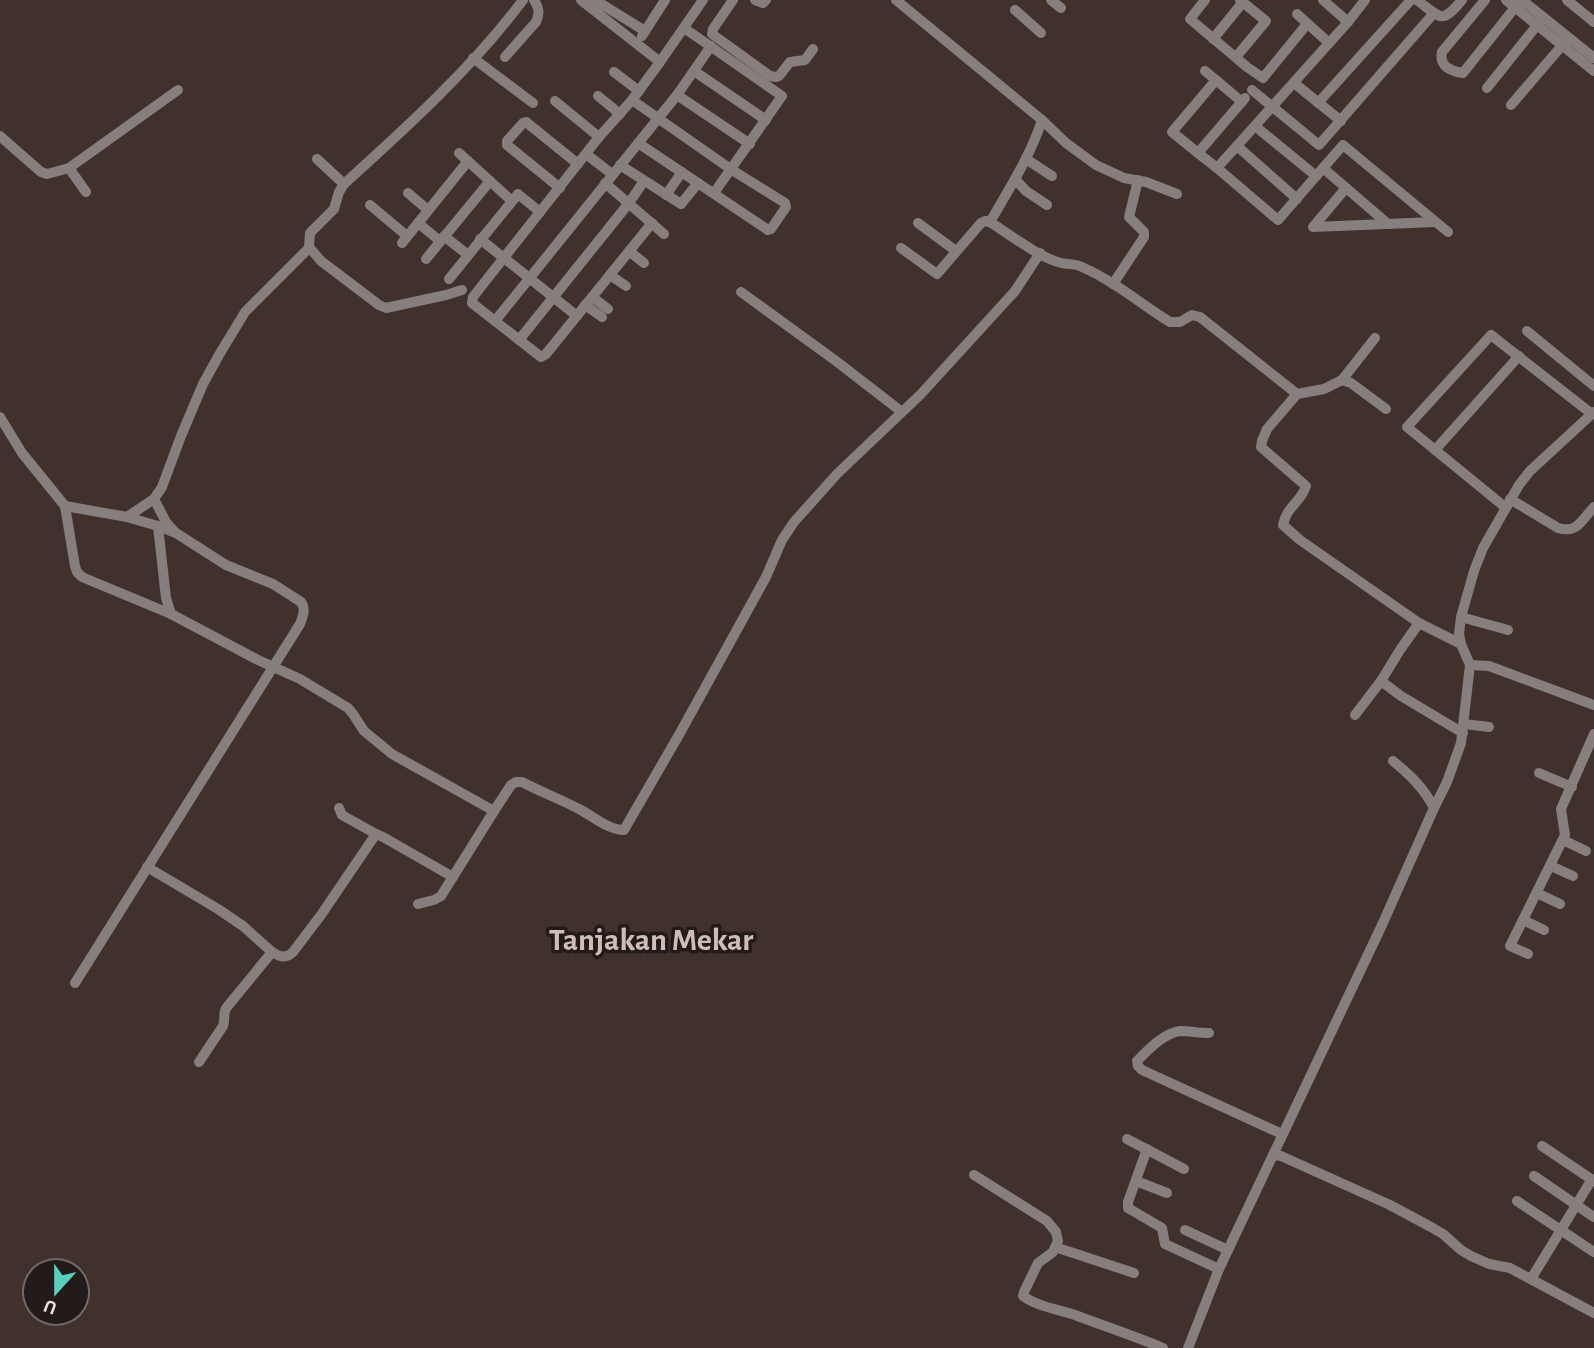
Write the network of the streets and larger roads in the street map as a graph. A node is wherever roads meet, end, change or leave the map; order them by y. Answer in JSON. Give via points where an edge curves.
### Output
{"nodes":[{"id":1,"x":523,"y":0,"type":"edge"},
{"id":2,"x":534,"y":0,"type":"edge"},
{"id":3,"x":581,"y":0,"type":"edge"},
{"id":4,"x":595,"y":0,"type":"edge"},
{"id":5,"x":649,"y":0,"type":"edge"},
{"id":6,"x":733,"y":0,"type":"edge"},
{"id":7,"x":755,"y":0,"type":"edge"},
{"id":8,"x":766,"y":0,"type":"edge"},
{"id":9,"x":896,"y":0,"type":"edge"},
{"id":10,"x":1024,"y":0,"type":"edge"},
{"id":11,"x":1051,"y":0,"type":"edge"},
{"id":12,"x":1205,"y":0,"type":"edge"},
{"id":13,"x":1323,"y":0,"type":"edge"},
{"id":14,"x":1365,"y":0,"type":"edge"},
{"id":15,"x":1411,"y":0,"type":"edge"},
{"id":16,"x":1417,"y":0,"type":"edge"},
{"id":17,"x":1462,"y":0,"type":"edge"},
{"id":18,"x":1485,"y":0,"type":"edge"},
{"id":19,"x":1506,"y":0,"type":"edge"},
{"id":20,"x":1567,"y":0,"type":"edge"},
{"id":21,"x":1242,"y":1,"type":"edge"},
{"id":22,"x":1519,"y":3,"type":"edge"},
{"id":23,"x":663,"y":4,"type":"edge"},
{"id":24,"x":700,"y":4,"type":"edge"},
{"id":25,"x":1061,"y":8,"type":"dead end"},
{"id":26,"x":1434,"y":13,"type":"junction"},
{"id":27,"x":1297,"y":14,"type":"dead end"},
{"id":28,"x":713,"y":18,"type":"dead end"},
{"id":29,"x":1540,"y":21,"type":"junction"},
{"id":30,"x":1348,"y":22,"type":"junction"},
{"id":31,"x":1594,"y":22,"type":"edge"},
{"id":32,"x":1307,"y":24,"type":"junction"},
{"id":33,"x":684,"y":28,"type":"junction"},
{"id":34,"x":645,"y":31,"type":"junction"},
{"id":35,"x":1041,"y":33,"type":"dead end"},
{"id":36,"x":1213,"y":39,"type":"junction"},
{"id":37,"x":1566,"y":41,"type":"junction"},
{"id":38,"x":1329,"y":43,"type":"junction"},
{"id":39,"x":637,"y":45,"type":"junction"},
{"id":40,"x":711,"y":46,"type":"junction"},
{"id":41,"x":813,"y":49,"type":"dead end"},
{"id":42,"x":505,"y":57,"type":"dead end"},
{"id":43,"x":1236,"y":57,"type":"junction"},
{"id":44,"x":473,"y":58,"type":"junction"},
{"id":45,"x":1594,"y":58,"type":"edge"},
{"id":46,"x":660,"y":62,"type":"junction"},
{"id":47,"x":694,"y":71,"type":"junction"},
{"id":48,"x":1205,"y":71,"type":"dead end"},
{"id":49,"x":1594,"y":71,"type":"edge"},
{"id":50,"x":614,"y":72,"type":"dead end"},
{"id":51,"x":1263,"y":78,"type":"junction"},
{"id":52,"x":1216,"y":80,"type":"junction"},
{"id":53,"x":1294,"y":83,"type":"junction"},
{"id":54,"x":1488,"y":88,"type":"dead end"},
{"id":55,"x":178,"y":90,"type":"dead end"},
{"id":56,"x":1252,"y":90,"type":"junction"},
{"id":57,"x":636,"y":95,"type":"junction"},
{"id":58,"x":598,"y":96,"type":"dead end"},
{"id":59,"x":677,"y":96,"type":"junction"},
{"id":60,"x":555,"y":102,"type":"dead end"},
{"id":61,"x":1242,"y":102,"type":"junction"},
{"id":62,"x":533,"y":103,"type":"dead end"},
{"id":63,"x":1318,"y":103,"type":"junction"},
{"id":64,"x":1511,"y":106,"type":"dead end"},
{"id":65,"x":1272,"y":107,"type":"junction"},
{"id":66,"x":620,"y":114,"type":"junction"},
{"id":67,"x":659,"y":119,"type":"junction"},
{"id":68,"x":766,"y":120,"type":"junction"},
{"id":69,"x":1042,"y":120,"type":"junction"},
{"id":70,"x":1341,"y":121,"type":"junction"},
{"id":71,"x":1255,"y":127,"type":"junction"},
{"id":72,"x":0,"y":136,"type":"edge"},
{"id":73,"x":599,"y":137,"type":"junction"},
{"id":74,"x":638,"y":143,"type":"junction"},
{"id":75,"x":750,"y":144,"type":"junction"},
{"id":76,"x":1319,"y":145,"type":"junction"},
{"id":77,"x":1237,"y":146,"type":"junction"},
{"id":78,"x":459,"y":153,"type":"dead end"},
{"id":79,"x":1198,"y":153,"type":"junction"},
{"id":80,"x":1333,"y":156,"type":"junction"},
{"id":81,"x":317,"y":159,"type":"dead end"},
{"id":82,"x":582,"y":159,"type":"junction"},
{"id":83,"x":1026,"y":159,"type":"junction"},
{"id":84,"x":468,"y":161,"type":"junction"},
{"id":85,"x":69,"y":168,"type":"junction"},
{"id":86,"x":1217,"y":168,"type":"junction"},
{"id":87,"x":732,"y":170,"type":"junction"},
{"id":88,"x":682,"y":172,"type":"junction"},
{"id":89,"x":1320,"y":172,"type":"junction"},
{"id":90,"x":613,"y":174,"type":"junction"},
{"id":91,"x":1052,"y":176,"type":"dead end"},
{"id":92,"x":1015,"y":179,"type":"junction"},
{"id":93,"x":1138,"y":180,"type":"junction"},
{"id":94,"x":490,"y":181,"type":"junction"},
{"id":95,"x":645,"y":181,"type":"junction"},
{"id":96,"x":698,"y":183,"type":"junction"},
{"id":97,"x":344,"y":184,"type":"junction"},
{"id":98,"x":560,"y":188,"type":"junction"},
{"id":99,"x":1346,"y":188,"type":"junction"},
{"id":100,"x":86,"y":192,"type":"dead end"},
{"id":101,"x":408,"y":193,"type":"dead end"},
{"id":102,"x":714,"y":193,"type":"junction"},
{"id":103,"x":1177,"y":194,"type":"dead end"},
{"id":104,"x":666,"y":195,"type":"junction"},
{"id":105,"x":1297,"y":199,"type":"junction"},
{"id":106,"x":512,"y":201,"type":"junction"},
{"id":107,"x":629,"y":203,"type":"junction"},
{"id":108,"x":370,"y":205,"type":"dead end"},
{"id":109,"x":1047,"y":205,"type":"dead end"},
{"id":110,"x":428,"y":210,"type":"junction"},
{"id":111,"x":540,"y":212,"type":"junction"},
{"id":112,"x":990,"y":222,"type":"junction"},
{"id":113,"x":1435,"y":222,"type":"junction"},
{"id":114,"x":418,"y":223,"type":"junction"},
{"id":115,"x":652,"y":223,"type":"junction"},
{"id":116,"x":918,"y":223,"type":"dead end"},
{"id":117,"x":1388,"y":224,"type":"junction"},
{"id":118,"x":1448,"y":232,"type":"dead end"},
{"id":119,"x":664,"y":234,"type":"dead end"},
{"id":120,"x":442,"y":239,"type":"junction"},
{"id":121,"x":480,"y":239,"type":"junction"},
{"id":122,"x":309,"y":247,"type":"junction"},
{"id":123,"x":901,"y":248,"type":"dead end"},
{"id":124,"x":629,"y":251,"type":"junction"},
{"id":125,"x":956,"y":251,"type":"junction"},
{"id":126,"x":1040,"y":253,"type":"junction"},
{"id":127,"x":468,"y":255,"type":"junction"},
{"id":128,"x":426,"y":258,"type":"dead end"},
{"id":129,"x":504,"y":258,"type":"junction"},
{"id":130,"x":644,"y":263,"type":"dead end"},
{"id":131,"x":610,"y":275,"type":"junction"},
{"id":132,"x":529,"y":278,"type":"junction"},
{"id":133,"x":449,"y":279,"type":"dead end"},
{"id":134,"x":1113,"y":284,"type":"junction"},
{"id":135,"x":626,"y":286,"type":"dead end"},
{"id":136,"x":462,"y":290,"type":"dead end"},
{"id":137,"x":741,"y":292,"type":"dead end"},
{"id":138,"x":554,"y":297,"type":"junction"},
{"id":139,"x":589,"y":301,"type":"junction"},
{"id":140,"x":605,"y":313,"type":"dead end"},
{"id":141,"x":577,"y":316,"type":"junction"},
{"id":142,"x":495,"y":321,"type":"junction"},
{"id":143,"x":1527,"y":331,"type":"dead end"},
{"id":144,"x":1375,"y":338,"type":"dead end"},
{"id":145,"x":519,"y":340,"type":"junction"},
{"id":146,"x":1519,"y":356,"type":"junction"},
{"id":147,"x":1342,"y":380,"type":"junction"},
{"id":148,"x":1594,"y":386,"type":"edge"},
{"id":149,"x":1297,"y":394,"type":"junction"},
{"id":150,"x":1386,"y":409,"type":"dead end"},
{"id":151,"x":902,"y":412,"type":"junction"},
{"id":152,"x":1593,"y":413,"type":"edge"},
{"id":153,"x":0,"y":417,"type":"edge"},
{"id":154,"x":1435,"y":450,"type":"junction"},
{"id":155,"x":154,"y":499,"type":"junction"},
{"id":156,"x":1508,"y":503,"type":"junction"},
{"id":157,"x":65,"y":506,"type":"junction"},
{"id":158,"x":1594,"y":507,"type":"edge"},
{"id":159,"x":127,"y":517,"type":"junction"},
{"id":160,"x":158,"y":526,"type":"junction"},
{"id":161,"x":176,"y":533,"type":"junction"},
{"id":162,"x":171,"y":614,"type":"junction"},
{"id":163,"x":1461,"y":617,"type":"junction"},
{"id":164,"x":1419,"y":623,"type":"junction"},
{"id":165,"x":1508,"y":630,"type":"dead end"},
{"id":166,"x":1461,"y":645,"type":"junction"},
{"id":167,"x":1470,"y":665,"type":"junction"},
{"id":168,"x":272,"y":666,"type":"junction"},
{"id":169,"x":1381,"y":681,"type":"junction"},
{"id":170,"x":1594,"y":705,"type":"edge"},
{"id":171,"x":1354,"y":715,"type":"dead end"},
{"id":172,"x":1489,"y":727,"type":"dead end"},
{"id":173,"x":1463,"y":728,"type":"junction"},
{"id":174,"x":1594,"y":734,"type":"edge"},
{"id":175,"x":1393,"y":761,"type":"dead end"},
{"id":176,"x":1539,"y":773,"type":"dead end"},
{"id":177,"x":1572,"y":787,"type":"junction"},
{"id":178,"x":339,"y":808,"type":"dead end"},
{"id":179,"x":1434,"y":808,"type":"junction"},
{"id":180,"x":494,"y":811,"type":"junction"},
{"id":181,"x":376,"y":834,"type":"junction"},
{"id":182,"x":1563,"y":840,"type":"junction"},
{"id":183,"x":1586,"y":850,"type":"dead end"},
{"id":184,"x":1550,"y":866,"type":"junction"},
{"id":185,"x":147,"y":867,"type":"junction"},
{"id":186,"x":1573,"y":876,"type":"dead end"},
{"id":187,"x":453,"y":877,"type":"junction"},
{"id":188,"x":1537,"y":893,"type":"junction"},
{"id":189,"x":418,"y":904,"type":"dead end"},
{"id":190,"x":1560,"y":904,"type":"dead end"},
{"id":191,"x":1524,"y":920,"type":"junction"},
{"id":192,"x":1544,"y":930,"type":"dead end"},
{"id":193,"x":272,"y":953,"type":"junction"},
{"id":194,"x":1528,"y":954,"type":"dead end"},
{"id":195,"x":75,"y":983,"type":"dead end"},
{"id":196,"x":1209,"y":1033,"type":"dead end"},
{"id":197,"x":199,"y":1062,"type":"dead end"},
{"id":198,"x":1282,"y":1135,"type":"junction"},
{"id":199,"x":1127,"y":1139,"type":"dead end"},
{"id":200,"x":1542,"y":1146,"type":"dead end"},
{"id":201,"x":1147,"y":1149,"type":"junction"},
{"id":202,"x":1273,"y":1155,"type":"junction"},
{"id":203,"x":1184,"y":1169,"type":"dead end"},
{"id":204,"x":974,"y":1175,"type":"dead end"},
{"id":205,"x":1534,"y":1176,"type":"dead end"},
{"id":206,"x":1593,"y":1180,"type":"edge"},
{"id":207,"x":1136,"y":1181,"type":"junction"},
{"id":208,"x":1167,"y":1193,"type":"dead end"},
{"id":209,"x":1517,"y":1201,"type":"dead end"},
{"id":210,"x":1576,"y":1205,"type":"junction"},
{"id":211,"x":1594,"y":1217,"type":"edge"},
{"id":212,"x":1185,"y":1230,"type":"dead end"},
{"id":213,"x":1560,"y":1230,"type":"junction"},
{"id":214,"x":1055,"y":1247,"type":"junction"},
{"id":215,"x":1228,"y":1250,"type":"junction"},
{"id":216,"x":1594,"y":1252,"type":"edge"},
{"id":217,"x":1219,"y":1269,"type":"junction"},
{"id":218,"x":1134,"y":1273,"type":"dead end"},
{"id":219,"x":1531,"y":1279,"type":"junction"},
{"id":220,"x":1594,"y":1313,"type":"edge"},
{"id":221,"x":1163,"y":1348,"type":"edge"},
{"id":222,"x":1188,"y":1348,"type":"edge"}],
"edges":[{"from":1,"to":44,"type":"street"},
{"from":2,"to":42,"type":"street","via":[[539,8],[536,22]]},
{"from":3,"to":39,"type":"street"},
{"from":4,"to":34,"type":"street"},
{"from":5,"to":23,"type":"street"},
{"from":6,"to":41,"type":"street","via":[[712,34],[770,76],[779,76],[790,62],[805,60]]},
{"from":7,"to":8,"type":"street"},
{"from":9,"to":69,"type":"street"},
{"from":10,"to":35,"type":"street","via":[[1013,12]]},
{"from":11,"to":25,"type":"street"},
{"from":12,"to":36,"type":"street","via":[[1190,19]]},
{"from":13,"to":30,"type":"street"},
{"from":14,"to":30,"type":"street"},
{"from":15,"to":63,"type":"street"},
{"from":16,"to":26,"type":"street"},
{"from":17,"to":26,"type":"street","via":[[1448,16]]},
{"from":18,"to":22,"type":"street","via":[[1442,52],[1447,68],[1463,73]]},
{"from":19,"to":22,"type":"street"},
{"from":20,"to":31,"type":"street"},
{"from":21,"to":36,"type":"street"},
{"from":21,"to":43,"type":"street","via":[[1266,21]]},
{"from":22,"to":29,"type":"street"},
{"from":23,"to":34,"type":"street"},
{"from":24,"to":28,"type":"street"},
{"from":24,"to":33,"type":"street"},
{"from":26,"to":70,"type":"street"},
{"from":27,"to":32,"type":"street"},
{"from":29,"to":37,"type":"street"},
{"from":29,"to":54,"type":"street"},
{"from":30,"to":38,"type":"street"},
{"from":32,"to":38,"type":"street"},
{"from":32,"to":51,"type":"street"},
{"from":33,"to":40,"type":"street"},
{"from":33,"to":46,"type":"street"},
{"from":34,"to":39,"type":"street"},
{"from":36,"to":43,"type":"street"},
{"from":37,"to":45,"type":"street"},
{"from":37,"to":49,"type":"street"},
{"from":37,"to":64,"type":"street"},
{"from":38,"to":53,"type":"street"},
{"from":39,"to":46,"type":"street"},
{"from":40,"to":47,"type":"street"},
{"from":40,"to":68,"type":"street","via":[[782,96]]},
{"from":43,"to":51,"type":"street"},
{"from":44,"to":62,"type":"street"},
{"from":44,"to":97,"type":"street","via":[[417,118]]},
{"from":46,"to":57,"type":"street"},
{"from":47,"to":59,"type":"street"},
{"from":47,"to":68,"type":"street"},
{"from":48,"to":52,"type":"street"},
{"from":50,"to":57,"type":"street"},
{"from":51,"to":56,"type":"street"},
{"from":52,"to":61,"type":"street"},
{"from":52,"to":79,"type":"street","via":[[1172,132]]},
{"from":53,"to":63,"type":"street"},
{"from":53,"to":65,"type":"street"},
{"from":55,"to":85,"type":"street"},
{"from":56,"to":61,"type":"street"},
{"from":56,"to":65,"type":"street"},
{"from":57,"to":66,"type":"street"},
{"from":57,"to":67,"type":"street"},
{"from":58,"to":66,"type":"street"},
{"from":59,"to":67,"type":"street"},
{"from":59,"to":75,"type":"street"},
{"from":60,"to":73,"type":"street"},
{"from":61,"to":79,"type":"street"},
{"from":63,"to":70,"type":"street"},
{"from":65,"to":71,"type":"street"},
{"from":65,"to":76,"type":"street"},
{"from":66,"to":73,"type":"street"},
{"from":67,"to":74,"type":"street"},
{"from":67,"to":87,"type":"street"},
{"from":68,"to":75,"type":"street"},
{"from":69,"to":83,"type":"street"},
{"from":69,"to":93,"type":"street","via":[[1096,165]]},
{"from":70,"to":76,"type":"street"},
{"from":71,"to":77,"type":"street"},
{"from":71,"to":89,"type":"street"},
{"from":72,"to":85,"type":"street","via":[[41,172]]},
{"from":73,"to":82,"type":"street"},
{"from":74,"to":88,"type":"street"},
{"from":74,"to":90,"type":"street"},
{"from":75,"to":87,"type":"street"},
{"from":76,"to":80,"type":"street"},
{"from":77,"to":86,"type":"street"},
{"from":77,"to":105,"type":"street"},
{"from":78,"to":84,"type":"street"},
{"from":79,"to":86,"type":"street"},
{"from":80,"to":89,"type":"street"},
{"from":80,"to":113,"type":"street","via":[[1343,145]]},
{"from":81,"to":97,"type":"street"},
{"from":82,"to":90,"type":"street"},
{"from":82,"to":98,"type":"street"},
{"from":82,"to":98,"type":"street","via":[[526,122],[507,141]]},
{"from":83,"to":91,"type":"street"},
{"from":83,"to":92,"type":"street"},
{"from":84,"to":94,"type":"street"},
{"from":84,"to":110,"type":"street"},
{"from":85,"to":100,"type":"street"},
{"from":86,"to":105,"type":"street","via":[[1278,220]]},
{"from":87,"to":102,"type":"street"},
{"from":87,"to":102,"type":"street","via":[[786,204],[771,229]]},
{"from":88,"to":96,"type":"street"},
{"from":88,"to":104,"type":"street"},
{"from":89,"to":99,"type":"street"},
{"from":89,"to":105,"type":"street"},
{"from":90,"to":95,"type":"street"},
{"from":90,"to":107,"type":"street"},
{"from":90,"to":132,"type":"street"},
{"from":92,"to":109,"type":"street"},
{"from":92,"to":112,"type":"street"},
{"from":93,"to":103,"type":"street"},
{"from":93,"to":134,"type":"street","via":[[1129,217],[1144,237]]},
{"from":94,"to":106,"type":"street"},
{"from":94,"to":120,"type":"street"},
{"from":95,"to":104,"type":"street"},
{"from":95,"to":107,"type":"street"},
{"from":96,"to":102,"type":"street"},
{"from":96,"to":104,"type":"street","via":[[681,204]]},
{"from":97,"to":122,"type":"street","via":[[334,209],[310,233]]},
{"from":98,"to":111,"type":"street"},
{"from":99,"to":117,"type":"street"},
{"from":99,"to":117,"type":"street","via":[[1313,226]]},
{"from":101,"to":110,"type":"street"},
{"from":106,"to":111,"type":"street","via":[[519,194]]},
{"from":106,"to":121,"type":"street"},
{"from":107,"to":115,"type":"street"},
{"from":107,"to":138,"type":"street"},
{"from":108,"to":114,"type":"street","via":[[405,239]]},
{"from":110,"to":114,"type":"street"},
{"from":111,"to":129,"type":"street"},
{"from":112,"to":125,"type":"street","via":[[981,223]]},
{"from":112,"to":126,"type":"street"},
{"from":113,"to":117,"type":"street"},
{"from":113,"to":118,"type":"street"},
{"from":114,"to":120,"type":"street"},
{"from":115,"to":119,"type":"street"},
{"from":115,"to":124,"type":"street"},
{"from":116,"to":125,"type":"street"},
{"from":120,"to":127,"type":"street"},
{"from":120,"to":128,"type":"street"},
{"from":121,"to":127,"type":"street"},
{"from":121,"to":129,"type":"street"},
{"from":122,"to":136,"type":"street","via":[[321,261],[386,308]]},
{"from":122,"to":155,"type":"street","via":[[245,312],[232,333],[203,384]]},
{"from":123,"to":125,"type":"street","via":[[937,274]]},
{"from":124,"to":130,"type":"street"},
{"from":124,"to":131,"type":"street"},
{"from":126,"to":134,"type":"street","via":[[1083,267]]},
{"from":126,"to":151,"type":"street","via":[[1016,291]]},
{"from":127,"to":133,"type":"street"},
{"from":129,"to":132,"type":"street"},
{"from":129,"to":142,"type":"street","via":[[472,299]]},
{"from":131,"to":135,"type":"street"},
{"from":131,"to":139,"type":"street"},
{"from":132,"to":138,"type":"street"},
{"from":132,"to":142,"type":"street"},
{"from":134,"to":149,"type":"street","via":[[1170,322],[1199,317]]},
{"from":137,"to":151,"type":"street"},
{"from":138,"to":141,"type":"street"},
{"from":138,"to":145,"type":"street"},
{"from":139,"to":140,"type":"street"},
{"from":139,"to":141,"type":"street"},
{"from":141,"to":145,"type":"street","via":[[545,356],[539,357]]},
{"from":142,"to":145,"type":"street"},
{"from":143,"to":148,"type":"street"},
{"from":144,"to":147,"type":"street"},
{"from":146,"to":152,"type":"street"},
{"from":146,"to":154,"type":"street"},
{"from":146,"to":154,"type":"street","via":[[1492,335],[1407,427]]},
{"from":147,"to":149,"type":"street"},
{"from":147,"to":150,"type":"street"},
{"from":149,"to":164,"type":"street","via":[[1267,429],[1261,444],[1306,486],[1283,525]]},
{"from":151,"to":180,"type":"street","via":[[837,474],[782,540],[624,830],[518,781]]},
{"from":152,"to":156,"type":"street","via":[[1531,471]]},
{"from":153,"to":157,"type":"street"},
{"from":154,"to":156,"type":"street"},
{"from":155,"to":159,"type":"street"},
{"from":155,"to":161,"type":"street"},
{"from":156,"to":158,"type":"street","via":[[1566,530],[1573,530]]},
{"from":156,"to":163,"type":"street","via":[[1483,548]]},
{"from":157,"to":159,"type":"street"},
{"from":157,"to":162,"type":"street","via":[[77,572]]},
{"from":159,"to":160,"type":"street"},
{"from":160,"to":161,"type":"street"},
{"from":160,"to":162,"type":"street"},
{"from":161,"to":168,"type":"street","via":[[226,565],[273,584],[304,606],[300,624]]},
{"from":162,"to":168,"type":"street"},
{"from":163,"to":165,"type":"street"},
{"from":163,"to":166,"type":"street"},
{"from":164,"to":166,"type":"street"},
{"from":164,"to":169,"type":"street"},
{"from":166,"to":167,"type":"street"},
{"from":167,"to":170,"type":"street","via":[[1489,666]]},
{"from":167,"to":173,"type":"street"},
{"from":168,"to":180,"type":"street","via":[[348,708],[364,731],[392,754]]},
{"from":168,"to":185,"type":"street"},
{"from":169,"to":171,"type":"street"},
{"from":169,"to":173,"type":"street"},
{"from":172,"to":173,"type":"street"},
{"from":173,"to":179,"type":"street"},
{"from":174,"to":177,"type":"street"},
{"from":175,"to":179,"type":"street","via":[[1426,793]]},
{"from":176,"to":177,"type":"street"},
{"from":177,"to":182,"type":"street","via":[[1561,809]]},
{"from":178,"to":181,"type":"street","via":[[342,815]]},
{"from":179,"to":198,"type":"street"},
{"from":180,"to":187,"type":"street"},
{"from":181,"to":187,"type":"street"},
{"from":181,"to":193,"type":"street","via":[[293,953],[289,957]]},
{"from":182,"to":183,"type":"street"},
{"from":182,"to":184,"type":"street"},
{"from":184,"to":186,"type":"street"},
{"from":184,"to":188,"type":"street"},
{"from":185,"to":193,"type":"street","via":[[243,926]]},
{"from":185,"to":195,"type":"street"},
{"from":187,"to":189,"type":"street","via":[[441,896]]},
{"from":188,"to":190,"type":"street"},
{"from":188,"to":191,"type":"street"},
{"from":191,"to":192,"type":"street"},
{"from":191,"to":194,"type":"street","via":[[1510,946]]},
{"from":193,"to":197,"type":"street","via":[[225,1010],[223,1026]]},
{"from":196,"to":198,"type":"street","via":[[1173,1033],[1137,1064]]},
{"from":198,"to":202,"type":"street"},
{"from":199,"to":201,"type":"street"},
{"from":200,"to":206,"type":"street"},
{"from":201,"to":203,"type":"street"},
{"from":201,"to":207,"type":"street"},
{"from":202,"to":215,"type":"street"},
{"from":202,"to":219,"type":"street","via":[[1390,1205],[1443,1234],[1471,1256]]},
{"from":204,"to":214,"type":"street","via":[[1047,1221],[1056,1232]]},
{"from":205,"to":210,"type":"street"},
{"from":206,"to":210,"type":"street"},
{"from":207,"to":208,"type":"street"},
{"from":207,"to":217,"type":"street","via":[[1128,1208],[1162,1228],[1165,1244]]},
{"from":209,"to":213,"type":"street"},
{"from":210,"to":211,"type":"street"},
{"from":210,"to":213,"type":"street"},
{"from":212,"to":215,"type":"street"},
{"from":213,"to":216,"type":"street"},
{"from":213,"to":219,"type":"street"},
{"from":214,"to":218,"type":"street"},
{"from":214,"to":221,"type":"street","via":[[1038,1263],[1023,1296]]},
{"from":215,"to":217,"type":"street"},
{"from":217,"to":222,"type":"street"},
{"from":219,"to":220,"type":"street"}]}
